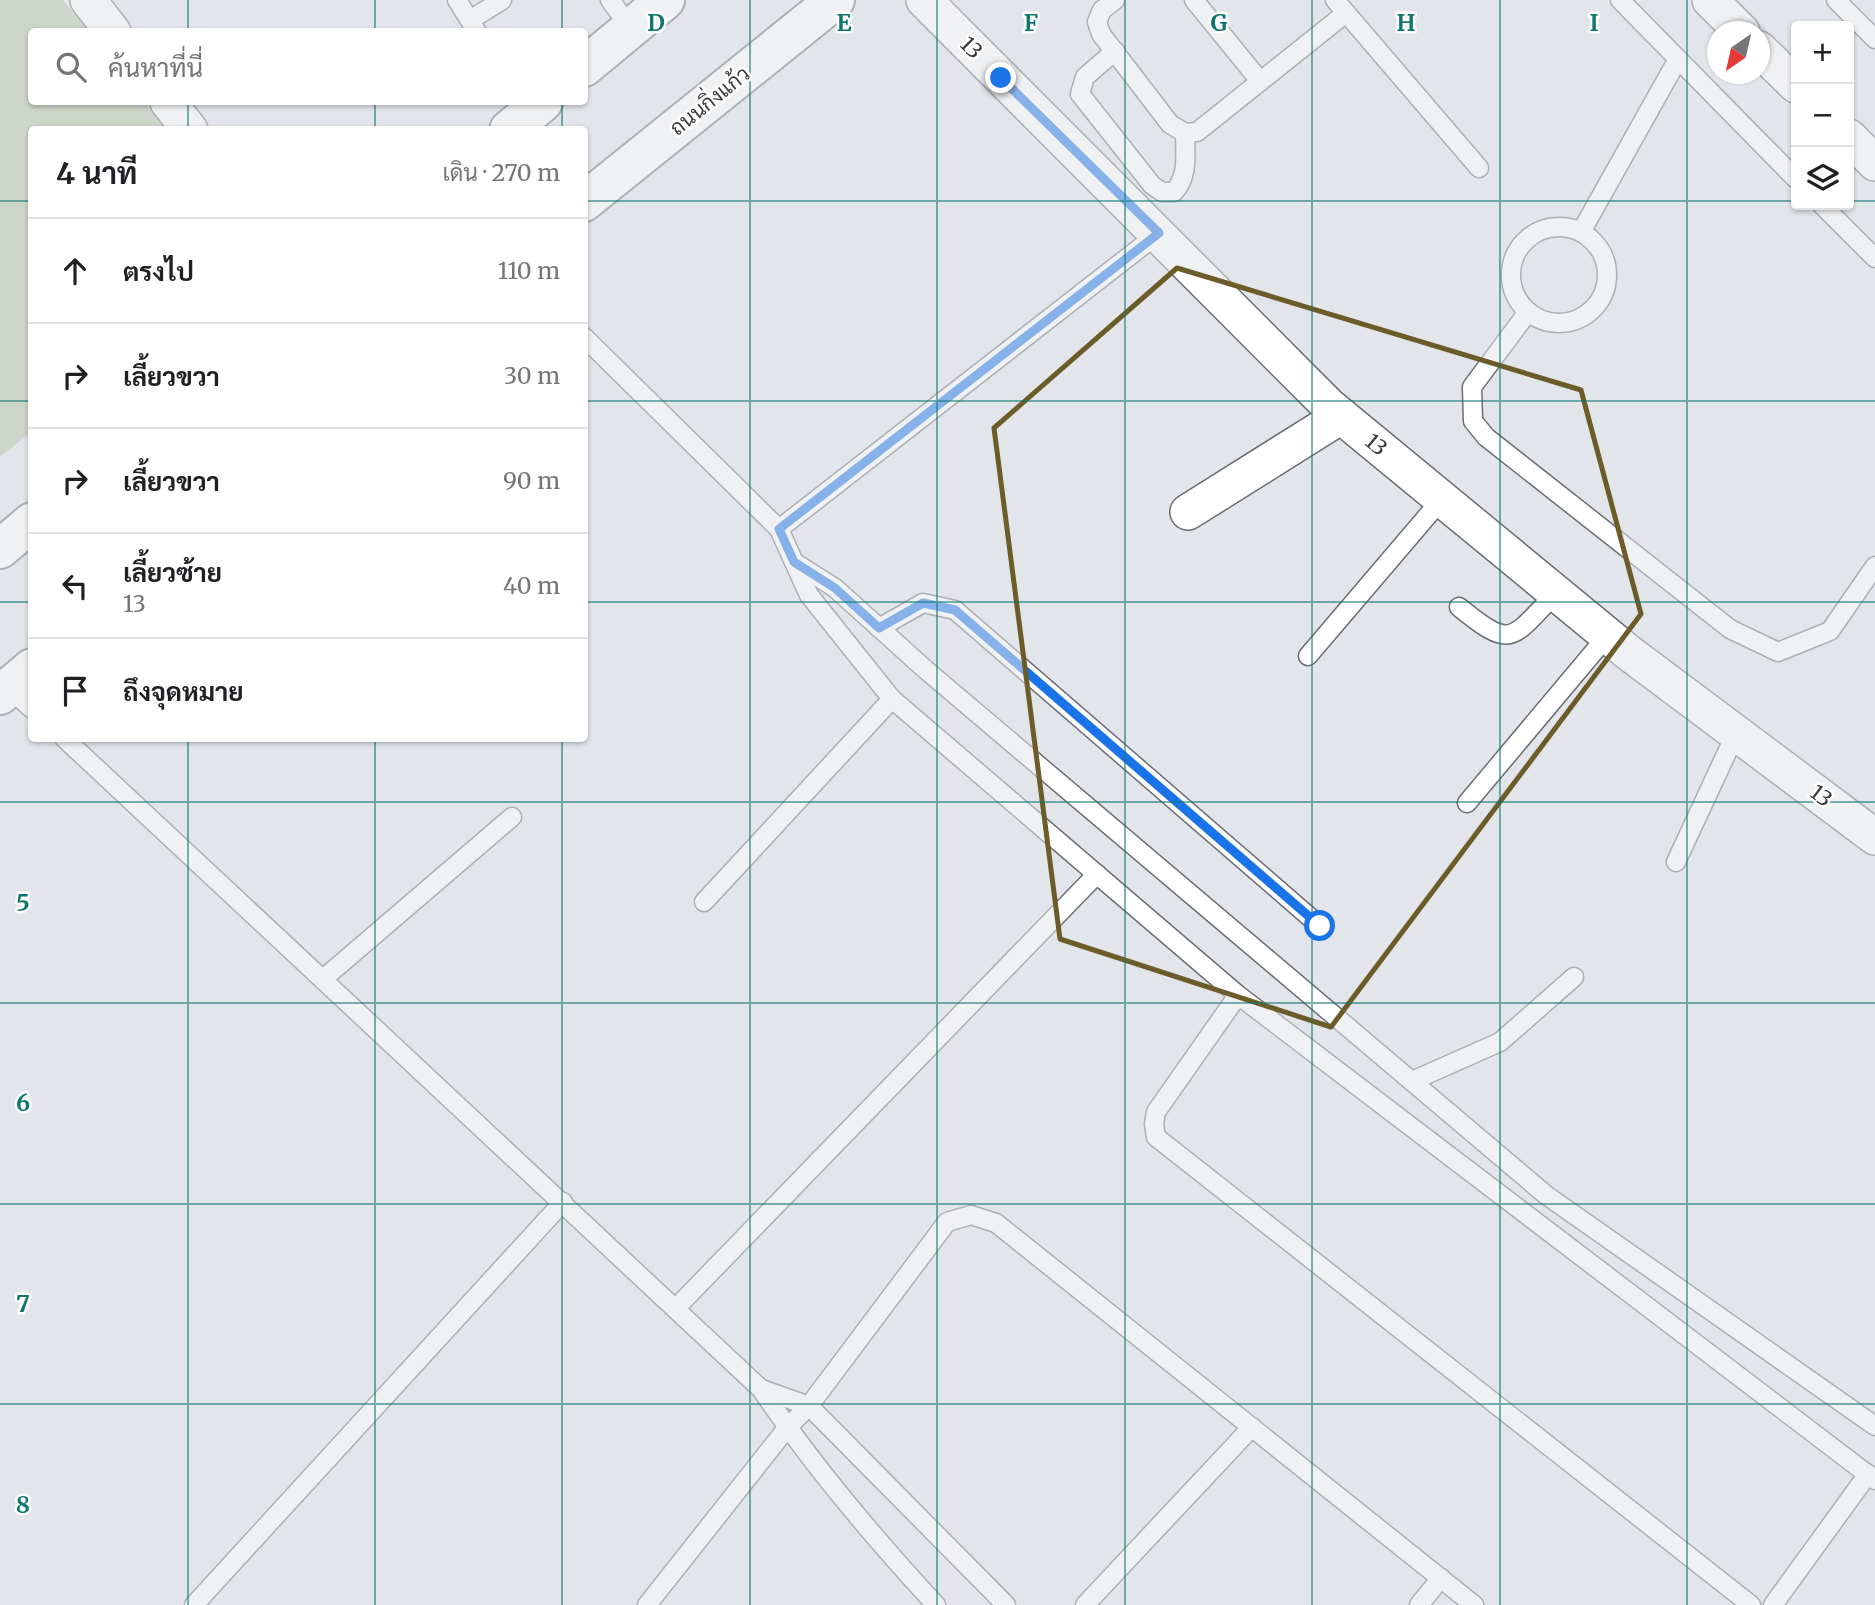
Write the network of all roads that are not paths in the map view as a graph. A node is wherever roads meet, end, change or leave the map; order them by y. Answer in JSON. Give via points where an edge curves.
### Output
{"nodes":[{"id":1,"x":88,"y":0,"type":"edge"},
{"id":2,"x":457,"y":0,"type":"edge"},
{"id":3,"x":502,"y":0,"type":"edge"},
{"id":4,"x":665,"y":0,"type":"edge"},
{"id":5,"x":835,"y":0,"type":"edge"},
{"id":6,"x":924,"y":0,"type":"edge"},
{"id":7,"x":1115,"y":0,"type":"edge"},
{"id":8,"x":1194,"y":0,"type":"edge"},
{"id":9,"x":1620,"y":0,"type":"edge"},
{"id":10,"x":1710,"y":0,"type":"edge"},
{"id":11,"x":1836,"y":0,"type":"edge"},
{"id":12,"x":1340,"y":6,"type":"edge"},
{"id":13,"x":620,"y":14,"type":"edge"},
{"id":14,"x":1731,"y":21,"type":"edge"},
{"id":15,"x":474,"y":26,"type":"edge"},
{"id":16,"x":110,"y":28,"type":"edge"},
{"id":17,"x":1875,"y":39,"type":"edge"},
{"id":18,"x":1115,"y":51,"type":"junction"},
{"id":19,"x":1678,"y":59,"type":"junction"},
{"id":20,"x":1770,"y":60,"type":"edge"},
{"id":21,"x":588,"y":61,"type":"edge"},
{"id":22,"x":1260,"y":81,"type":"junction"},
{"id":23,"x":1795,"y":84,"type":"edge"},
{"id":24,"x":170,"y":105,"type":"edge"},
{"id":25,"x":187,"y":126,"type":"edge"},
{"id":26,"x":1185,"y":133,"type":"junction"},
{"id":27,"x":1854,"y":142,"type":"edge"},
{"id":28,"x":1875,"y":163,"type":"edge"},
{"id":29,"x":1479,"y":168,"type":"dead end"},
{"id":30,"x":1791,"y":174,"type":"edge"},
{"id":31,"x":588,"y":199,"type":"edge"},
{"id":32,"x":1827,"y":210,"type":"edge"},
{"id":33,"x":1581,"y":232,"type":"junction"},
{"id":34,"x":1159,"y":233,"type":"junction"},
{"id":35,"x":1875,"y":258,"type":"edge"},
{"id":36,"x":1528,"y":312,"type":"junction"},
{"id":37,"x":588,"y":341,"type":"edge"},
{"id":38,"x":1341,"y":416,"type":"junction"},
{"id":39,"x":1441,"y":500,"type":"junction"},
{"id":40,"x":1188,"y":512,"type":"dead end"},
{"id":41,"x":28,"y":525,"type":"edge"},
{"id":42,"x":779,"y":529,"type":"junction"},
{"id":43,"x":0,"y":549,"type":"edge"},
{"id":44,"x":794,"y":562,"type":"junction"},
{"id":45,"x":1875,"y":566,"type":"edge"},
{"id":46,"x":1556,"y":593,"type":"junction"},
{"id":47,"x":1458,"y":607,"type":"dead end"},
{"id":48,"x":879,"y":628,"type":"junction"},
{"id":49,"x":1608,"y":635,"type":"junction"},
{"id":50,"x":1308,"y":656,"type":"dead end"},
{"id":51,"x":892,"y":699,"type":"junction"},
{"id":52,"x":1736,"y":733,"type":"junction"},
{"id":53,"x":68,"y":742,"type":"edge"},
{"id":54,"x":1467,"y":803,"type":"dead end"},
{"id":55,"x":512,"y":817,"type":"dead end"},
{"id":56,"x":1875,"y":836,"type":"edge"},
{"id":57,"x":1676,"y":862,"type":"dead end"},
{"id":58,"x":1097,"y":874,"type":"junction"},
{"id":59,"x":704,"y":902,"type":"dead end"},
{"id":60,"x":1320,"y":926,"type":"dead end"},
{"id":61,"x":1574,"y":977,"type":"dead end"},
{"id":62,"x":323,"y":979,"type":"junction"},
{"id":63,"x":1238,"y":995,"type":"junction"},
{"id":64,"x":1412,"y":1081,"type":"junction"},
{"id":65,"x":563,"y":1202,"type":"junction"},
{"id":66,"x":676,"y":1308,"type":"junction"},
{"id":67,"x":761,"y":1389,"type":"junction"},
{"id":68,"x":809,"y":1406,"type":"junction"},
{"id":69,"x":1875,"y":1426,"type":"edge"},
{"id":70,"x":1252,"y":1427,"type":"junction"},
{"id":71,"x":787,"y":1428,"type":"junction"},
{"id":72,"x":1871,"y":1477,"type":"edge"},
{"id":73,"x":1441,"y":1578,"type":"junction"},
{"id":74,"x":194,"y":1605,"type":"edge"},
{"id":75,"x":647,"y":1605,"type":"edge"},
{"id":76,"x":936,"y":1605,"type":"edge"},
{"id":77,"x":1006,"y":1605,"type":"edge"},
{"id":78,"x":1085,"y":1605,"type":"edge"},
{"id":79,"x":1419,"y":1605,"type":"edge"},
{"id":80,"x":1474,"y":1605,"type":"edge"},
{"id":81,"x":1751,"y":1605,"type":"edge"},
{"id":82,"x":1773,"y":1605,"type":"edge"}],
"edges":[{"from":1,"to":16,"type":"street"},
{"from":2,"to":15,"type":"lane"},
{"from":3,"to":15,"type":"lane"},
{"from":4,"to":13,"type":"main road"},
{"from":5,"to":31,"type":"main road","name":"ถนนกิ่งแก้ว"},
{"from":6,"to":34,"type":"street","name":"13"},
{"from":7,"to":18,"type":"lane","via":[[1102,10],[1097,22]]},
{"from":8,"to":22,"type":"lane"},
{"from":9,"to":19,"type":"lane"},
{"from":10,"to":14,"type":"street"},
{"from":11,"to":17,"type":"lane"},
{"from":12,"to":22,"type":"lane"},
{"from":12,"to":29,"type":"lane"},
{"from":13,"to":21,"type":"main road"},
{"from":18,"to":26,"type":"lane","via":[[1170,124]]},
{"from":18,"to":26,"type":"lane","via":[[1085,77],[1080,94],[1161,192],[1174,192],[1180,185],[1185,171]]},
{"from":19,"to":30,"type":"lane"},
{"from":19,"to":33,"type":"lane"},
{"from":20,"to":23,"type":"street"},
{"from":22,"to":26,"type":"lane","via":[[1197,132]]},
{"from":24,"to":25,"type":"street"},
{"from":27,"to":28,"type":"street"},
{"from":32,"to":35,"type":"lane"},
{"from":33,"to":36,"type":"lane","via":[[1549,228],[1533,233],[1521,244],[1510,275],[1513,291]]},
{"from":33,"to":36,"type":"lane","via":[[1594,242],[1608,271],[1600,301],[1577,320],[1562,323],[1547,322]]},
{"from":34,"to":38,"type":"street","name":"13"},
{"from":34,"to":42,"type":"lane"},
{"from":36,"to":45,"type":"lane","via":[[1472,387],[1473,421],[1486,437],[1730,629],[1778,652],[1830,631]]},
{"from":37,"to":42,"type":"lane"},
{"from":38,"to":39,"type":"street","name":"13"},
{"from":38,"to":40,"type":"street"},
{"from":39,"to":46,"type":"street","name":"13"},
{"from":39,"to":50,"type":"lane"},
{"from":41,"to":43,"type":"main road"},
{"from":42,"to":44,"type":"lane"},
{"from":44,"to":48,"type":"lane","via":[[835,588]]},
{"from":44,"to":51,"type":"lane","via":[[809,595]]},
{"from":46,"to":47,"type":"lane","via":[[1509,635],[1485,628]]},
{"from":46,"to":49,"type":"street","name":"13"},
{"from":48,"to":60,"type":"lane","via":[[923,603],[955,610]]},
{"from":48,"to":64,"type":"lane"},
{"from":49,"to":52,"type":"street","name":"13"},
{"from":49,"to":54,"type":"lane"},
{"from":51,"to":58,"type":"lane"},
{"from":51,"to":59,"type":"lane"},
{"from":52,"to":56,"type":"street","name":"13"},
{"from":52,"to":57,"type":"lane"},
{"from":53,"to":62,"type":"lane"},
{"from":55,"to":62,"type":"lane"},
{"from":58,"to":63,"type":"lane"},
{"from":58,"to":66,"type":"lane"},
{"from":61,"to":64,"type":"lane","via":[[1500,1042]]},
{"from":62,"to":65,"type":"lane"},
{"from":63,"to":72,"type":"lane"},
{"from":63,"to":81,"type":"lane","via":[[1156,1112],[1156,1137]]},
{"from":64,"to":69,"type":"lane","via":[[1546,1195]]},
{"from":65,"to":66,"type":"lane"},
{"from":65,"to":74,"type":"lane"},
{"from":66,"to":67,"type":"lane"},
{"from":67,"to":68,"type":"lane"},
{"from":67,"to":71,"type":"lane"},
{"from":68,"to":70,"type":"lane","via":[[947,1222],[971,1215],[996,1223]]},
{"from":68,"to":71,"type":"lane"},
{"from":68,"to":77,"type":"lane"},
{"from":70,"to":73,"type":"lane"},
{"from":70,"to":78,"type":"lane"},
{"from":71,"to":75,"type":"lane"},
{"from":71,"to":76,"type":"lane","via":[[876,1540]]},
{"from":72,"to":82,"type":"lane"},
{"from":73,"to":79,"type":"lane"},
{"from":73,"to":80,"type":"lane"}]}
